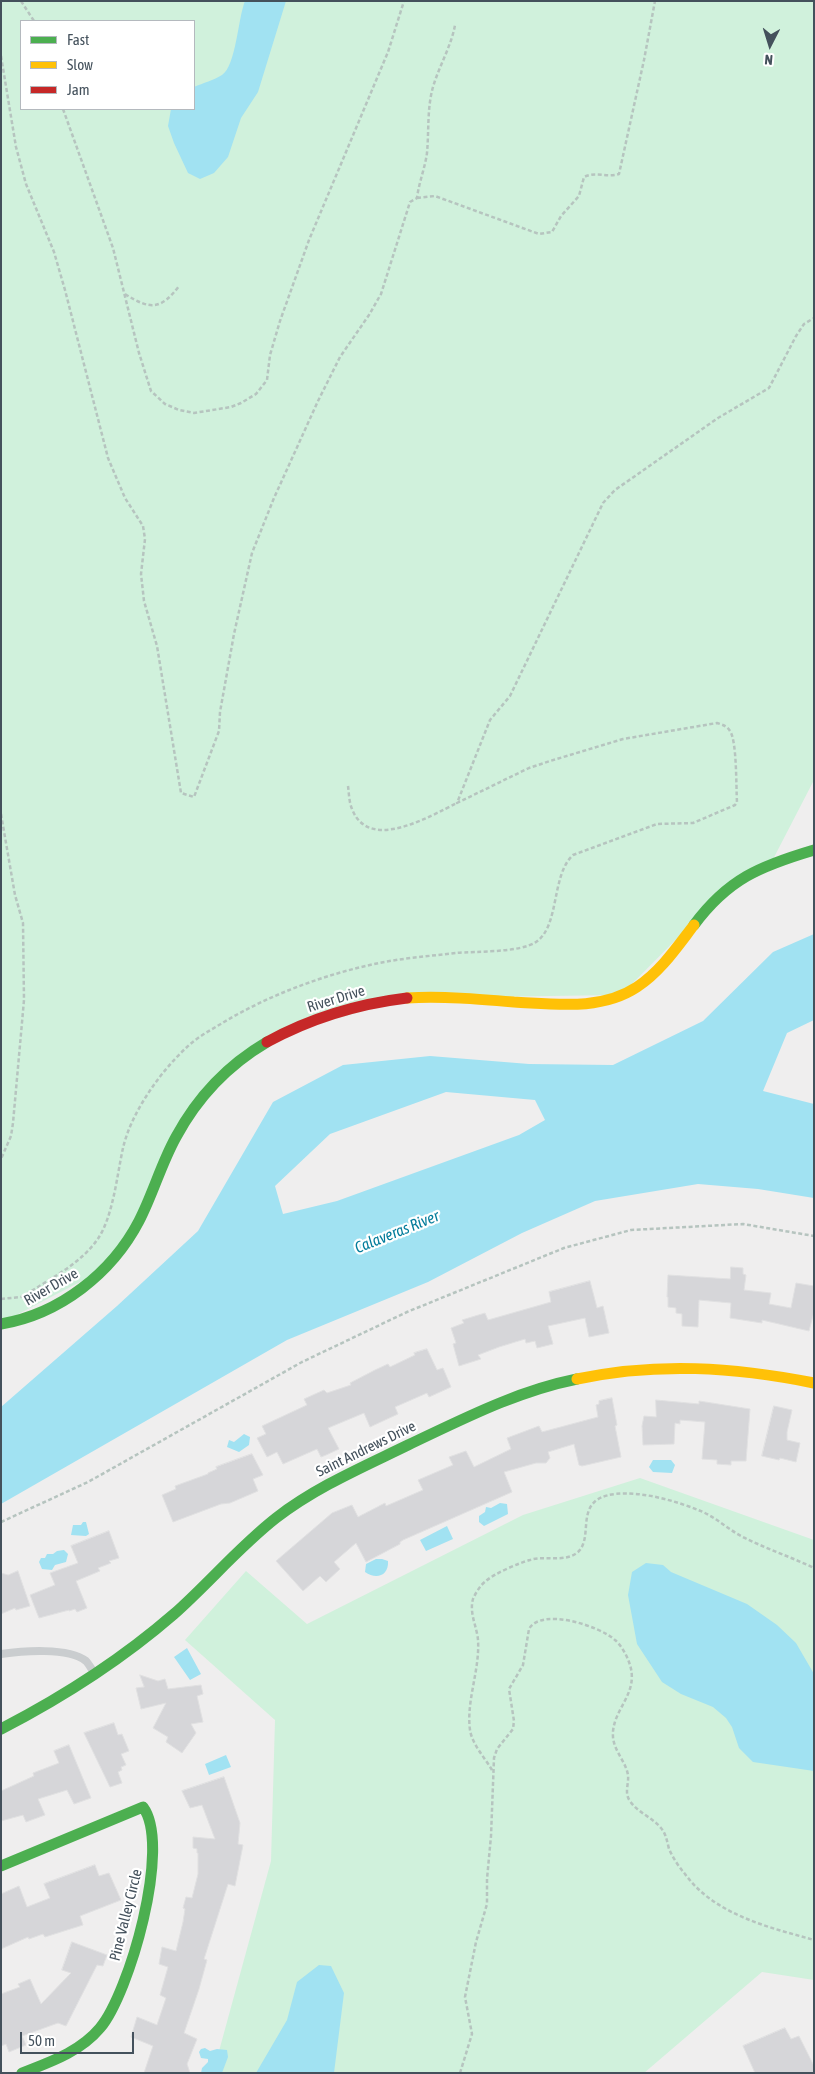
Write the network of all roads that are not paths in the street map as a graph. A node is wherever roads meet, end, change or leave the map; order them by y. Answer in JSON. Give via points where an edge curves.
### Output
{"nodes":[{"id":1,"x":814,"y":850,"type":"edge"},
{"id":2,"x":1,"y":1324,"type":"edge"},
{"id":3,"x":814,"y":1383,"type":"edge"},
{"id":4,"x":1,"y":1654,"type":"edge"},
{"id":5,"x":96,"y":1676,"type":"junction"},
{"id":6,"x":1,"y":1729,"type":"edge"},
{"id":7,"x":1,"y":1866,"type":"edge"},
{"id":8,"x":22,"y":2073,"type":"edge"}],
"edges":[{"from":1,"to":2,"type":"street","name":"River Drive","via":[[742,878],[725,890],[693,924],[661,967],[648,980],[621,995],[563,1004],[448,997],[408,998],[346,1010],[279,1035],[229,1070],[194,1110],[170,1150],[136,1227],[105,1268],[79,1290],[46,1310]]},
{"from":3,"to":5,"type":"street","name":"Saint Andrews Drive","via":[[739,1369],[654,1367],[570,1379],[490,1406],[336,1479],[306,1497],[249,1542],[174,1615]]},
{"from":4,"to":5,"type":"lane","via":[[34,1650],[76,1656],[86,1662]]},
{"from":5,"to":6,"type":"street","name":"Saint Andrews Drive"},
{"from":7,"to":8,"type":"street","name":"Pine Valley Circle","via":[[143,1807],[146,1811],[154,1844],[151,1889],[119,1998],[102,2028],[87,2042],[72,2052]]}]}
